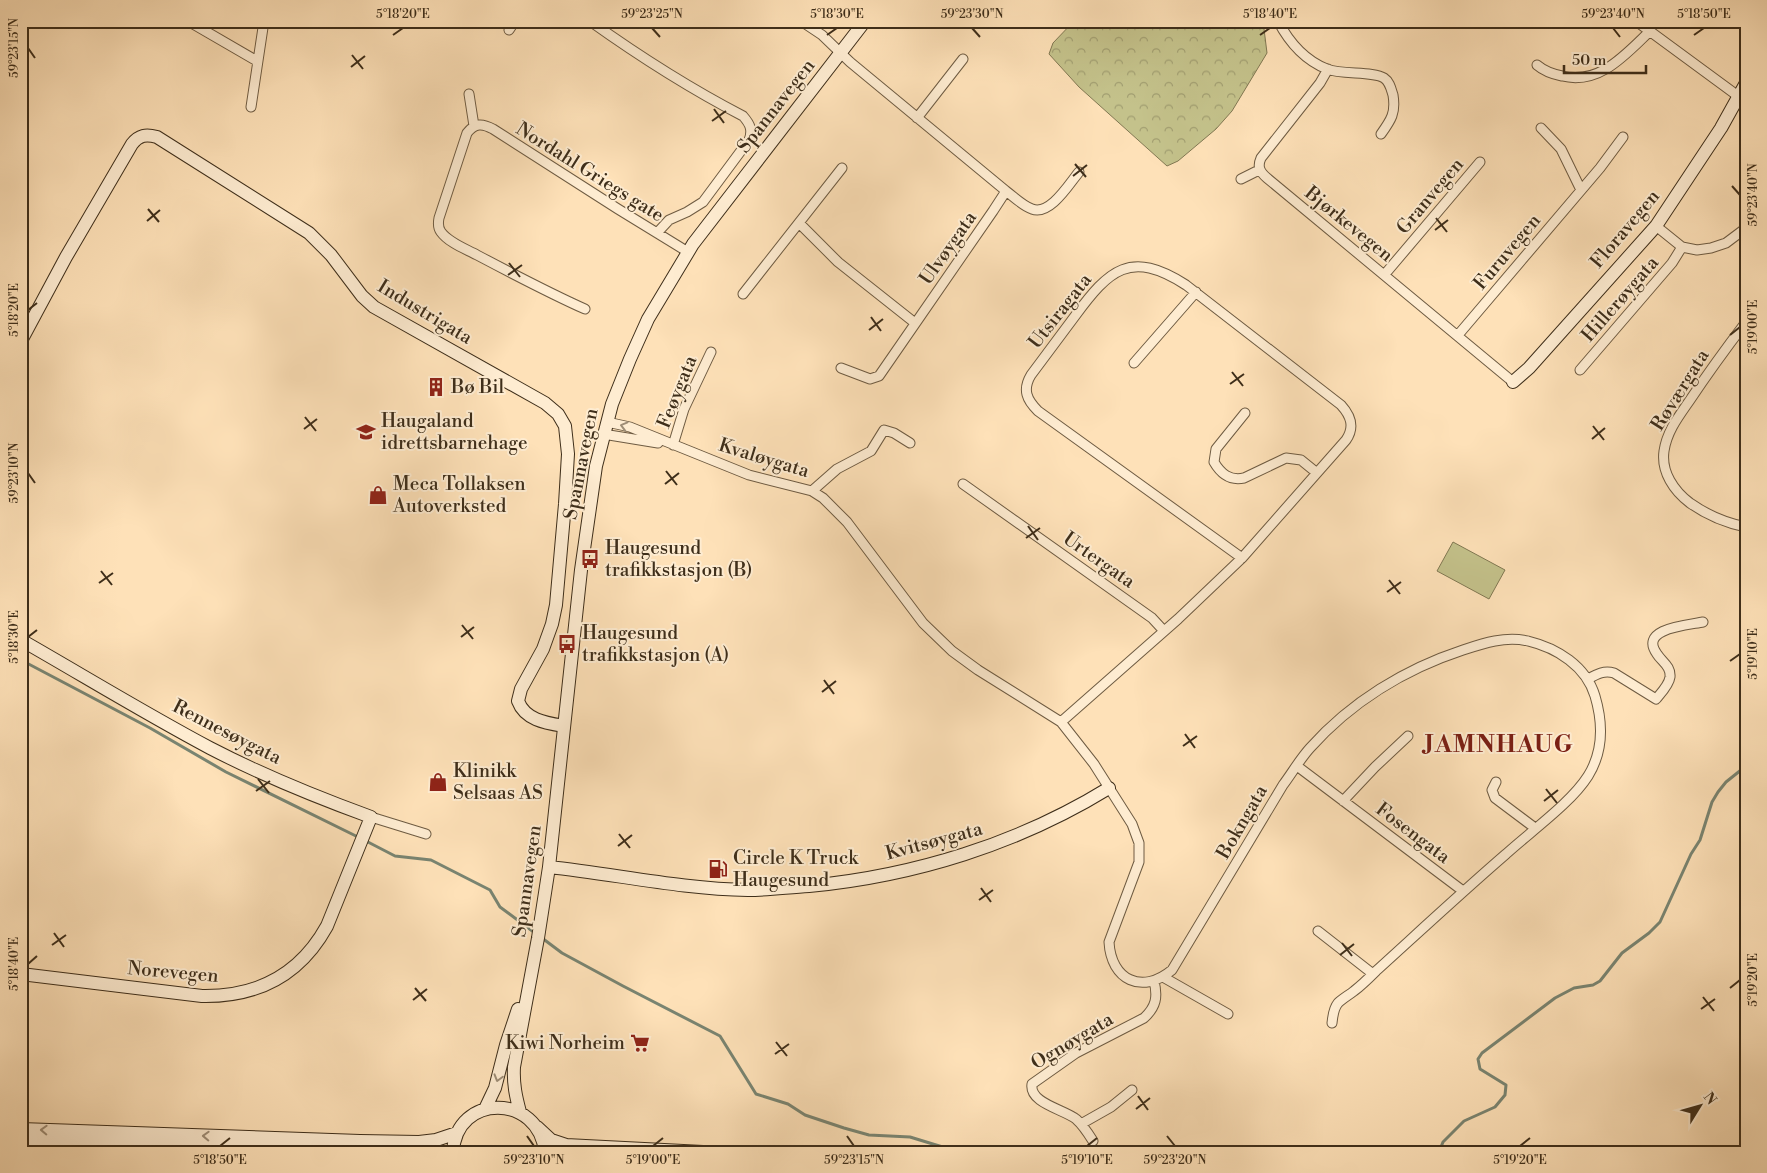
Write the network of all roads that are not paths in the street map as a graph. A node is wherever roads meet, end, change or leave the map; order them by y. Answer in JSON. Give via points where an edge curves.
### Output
{"nodes":[{"id":1,"x":188,"y":21,"type":"edge"},
{"id":2,"x":264,"y":21,"type":"edge"},
{"id":3,"x":515,"y":21,"type":"edge"},
{"id":4,"x":590,"y":21,"type":"edge"},
{"id":5,"x":801,"y":21,"type":"edge"},
{"id":6,"x":865,"y":21,"type":"edge"},
{"id":7,"x":1278,"y":21,"type":"edge"},
{"id":8,"x":1636,"y":21,"type":"edge"},
{"id":9,"x":509,"y":30,"type":"dead end"},
{"id":10,"x":1649,"y":32,"type":"junction"},
{"id":11,"x":841,"y":53,"type":"junction"},
{"id":12,"x":963,"y":59,"type":"dead end"},
{"id":13,"x":257,"y":61,"type":"junction"},
{"id":14,"x":1537,"y":65,"type":"dead end"},
{"id":15,"x":1328,"y":69,"type":"junction"},
{"id":16,"x":1746,"y":83,"type":"edge"},
{"id":17,"x":469,"y":94,"type":"dead end"},
{"id":18,"x":1738,"y":96,"type":"junction"},
{"id":19,"x":251,"y":107,"type":"dead end"},
{"id":20,"x":917,"y":118,"type":"junction"},
{"id":21,"x":474,"y":126,"type":"junction"},
{"id":22,"x":1541,"y":128,"type":"dead end"},
{"id":23,"x":1380,"y":134,"type":"dead end"},
{"id":24,"x":1623,"y":137,"type":"dead end"},
{"id":25,"x":1480,"y":162,"type":"dead end"},
{"id":26,"x":842,"y":168,"type":"dead end"},
{"id":27,"x":1259,"y":170,"type":"junction"},
{"id":28,"x":1079,"y":172,"type":"dead end"},
{"id":29,"x":1241,"y":179,"type":"dead end"},
{"id":30,"x":1582,"y":190,"type":"junction"},
{"id":31,"x":1006,"y":191,"type":"junction"},
{"id":32,"x":799,"y":223,"type":"junction"},
{"id":33,"x":1656,"y":226,"type":"junction"},
{"id":34,"x":1746,"y":228,"type":"edge"},
{"id":35,"x":657,"y":233,"type":"junction"},
{"id":36,"x":1682,"y":247,"type":"junction"},
{"id":37,"x":688,"y":252,"type":"junction"},
{"id":38,"x":1385,"y":274,"type":"junction"},
{"id":39,"x":1196,"y":292,"type":"junction"},
{"id":40,"x":743,"y":294,"type":"dead end"},
{"id":41,"x":585,"y":309,"type":"dead end"},
{"id":42,"x":1746,"y":322,"type":"edge"},
{"id":43,"x":915,"y":323,"type":"junction"},
{"id":44,"x":1458,"y":335,"type":"junction"},
{"id":45,"x":21,"y":341,"type":"edge"},
{"id":46,"x":712,"y":352,"type":"dead end"},
{"id":47,"x":1134,"y":364,"type":"dead end"},
{"id":48,"x":841,"y":368,"type":"dead end"},
{"id":49,"x":1580,"y":370,"type":"dead end"},
{"id":50,"x":1513,"y":382,"type":"joint"},
{"id":51,"x":1245,"y":413,"type":"dead end"},
{"id":52,"x":605,"y":428,"type":"junction"},
{"id":53,"x":910,"y":443,"type":"dead end"},
{"id":54,"x":673,"y":445,"type":"junction"},
{"id":55,"x":1317,"y":473,"type":"junction"},
{"id":56,"x":963,"y":484,"type":"dead end"},
{"id":57,"x":812,"y":491,"type":"junction"},
{"id":58,"x":1746,"y":528,"type":"edge"},
{"id":59,"x":1242,"y":558,"type":"junction"},
{"id":60,"x":1703,"y":622,"type":"dead end"},
{"id":61,"x":1164,"y":631,"type":"junction"},
{"id":62,"x":21,"y":640,"type":"edge"},
{"id":63,"x":1588,"y":679,"type":"junction"},
{"id":64,"x":1061,"y":722,"type":"junction"},
{"id":65,"x":564,"y":726,"type":"junction"},
{"id":66,"x":1408,"y":736,"type":"dead end"},
{"id":67,"x":1296,"y":766,"type":"junction"},
{"id":68,"x":1496,"y":782,"type":"dead end"},
{"id":69,"x":1109,"y":788,"type":"junction"},
{"id":70,"x":1343,"y":801,"type":"junction"},
{"id":71,"x":371,"y":817,"type":"junction"},
{"id":72,"x":1535,"y":828,"type":"junction"},
{"id":73,"x":426,"y":834,"type":"dead end"},
{"id":74,"x":549,"y":866,"type":"junction"},
{"id":75,"x":1463,"y":891,"type":"junction"},
{"id":76,"x":1318,"y":931,"type":"dead end"},
{"id":77,"x":21,"y":974,"type":"edge"},
{"id":78,"x":1373,"y":974,"type":"junction"},
{"id":79,"x":1163,"y":977,"type":"junction"},
{"id":80,"x":1154,"y":982,"type":"junction"},
{"id":81,"x":528,"y":988,"type":"junction"},
{"id":82,"x":1228,"y":1014,"type":"dead end"},
{"id":83,"x":1332,"y":1023,"type":"dead end"},
{"id":84,"x":1132,"y":1090,"type":"dead end"},
{"id":85,"x":485,"y":1109,"type":"junction"},
{"id":86,"x":520,"y":1112,"type":"junction"},
{"id":87,"x":1082,"y":1124,"type":"junction"},
{"id":88,"x":537,"y":1126,"type":"junction"},
{"id":89,"x":21,"y":1129,"type":"edge"},
{"id":90,"x":457,"y":1133,"type":"junction"},
{"id":91,"x":1093,"y":1140,"type":"dead end"},
{"id":92,"x":21,"y":1141,"type":"edge"},
{"id":93,"x":371,"y":1152,"type":"edge"},
{"id":94,"x":453,"y":1152,"type":"edge"},
{"id":95,"x":545,"y":1152,"type":"edge"},
{"id":96,"x":704,"y":1152,"type":"edge"}],
"edges":[{"from":1,"to":13,"type":"street"},
{"from":2,"to":13,"type":"street"},
{"from":3,"to":9,"type":"street"},
{"from":4,"to":35,"type":"street","via":[[637,55],[742,116],[751,127],[749,140],[703,202],[669,220]]},
{"from":5,"to":11,"type":"street"},
{"from":6,"to":11,"type":"street","name":"Spannavegen"},
{"from":7,"to":15,"type":"street","via":[[1293,45]]},
{"from":8,"to":10,"type":"street"},
{"from":10,"to":14,"type":"street","via":[[1611,66],[1589,77],[1560,76]]},
{"from":10,"to":18,"type":"street"},
{"from":11,"to":20,"type":"street"},
{"from":11,"to":37,"type":"street","name":"Spannavegen"},
{"from":12,"to":20,"type":"street"},
{"from":13,"to":19,"type":"street"},
{"from":15,"to":23,"type":"street","via":[[1382,77],[1388,82],[1395,106],[1389,123]]},
{"from":15,"to":27,"type":"street","via":[[1262,158]]},
{"from":16,"to":18,"type":"street","name":"Floravegen"},
{"from":17,"to":21,"type":"street"},
{"from":18,"to":33,"type":"street","name":"Floravegen","via":[[1716,136]]},
{"from":20,"to":31,"type":"street"},
{"from":21,"to":35,"type":"street","name":"Nordahl Griegs gate","via":[[484,124],[493,129]]},
{"from":21,"to":41,"type":"street","via":[[467,133],[442,206],[440,232],[499,267]]},
{"from":22,"to":30,"type":"street","via":[[1561,149]]},
{"from":24,"to":30,"type":"street","name":"Furuvegen"},
{"from":25,"to":38,"type":"street","name":"Granvegen"},
{"from":26,"to":32,"type":"street"},
{"from":27,"to":29,"type":"street"},
{"from":27,"to":38,"type":"street","name":"Bjørkevegen"},
{"from":28,"to":31,"type":"street","via":[[1044,210],[1032,209]]},
{"from":30,"to":44,"type":"street","name":"Furuvegen"},
{"from":31,"to":43,"type":"street","name":"Ulvøygata"},
{"from":32,"to":40,"type":"street"},
{"from":32,"to":43,"type":"street","via":[[838,262]]},
{"from":33,"to":36,"type":"street","name":"Hillerøygata"},
{"from":33,"to":50,"type":"street","name":"Floravegen"},
{"from":34,"to":36,"type":"street","name":"Hillerøygata","via":[[1726,243],[1711,248]]},
{"from":35,"to":37,"type":"street","name":"Nordahl Griegs gate"},
{"from":36,"to":49,"type":"street","name":"Hillerøygata","via":[[1666,271]]},
{"from":37,"to":52,"type":"street","name":"Spannavegen","via":[[637,344]]},
{"from":38,"to":44,"type":"street","name":"Bjørkevegen"},
{"from":39,"to":47,"type":"street"},
{"from":39,"to":55,"type":"street","name":"Utsiragata","via":[[1347,411],[1351,433]]},
{"from":39,"to":59,"type":"street","name":"Utsiragata","via":[[1164,272],[1144,267],[1126,269],[1110,276],[1093,292],[1030,375],[1027,397],[1038,411]]},
{"from":42,"to":58,"type":"street","name":"Røværgata","via":[[1674,424],[1663,453],[1665,469],[1681,496],[1701,511]]},
{"from":43,"to":48,"type":"street","name":"Ulvøygata","via":[[879,376],[870,379]]},
{"from":44,"to":50,"type":"street","name":"Bjørkevegen"},
{"from":45,"to":65,"type":"street","name":"Industrigata","via":[[132,144],[143,135],[157,137],[303,228],[321,242],[357,290],[374,306],[546,403],[565,426],[568,454],[556,605],[549,636],[518,701],[534,719]]},
{"from":46,"to":54,"type":"street","name":"Feøygata","via":[[684,409]]},
{"from":51,"to":55,"type":"street","via":[[1216,449],[1214,462],[1224,474],[1230,478],[1244,478],[1286,458],[1301,460]]},
{"from":52,"to":54,"type":"street","name":"Kvaløygata"},
{"from":52,"to":65,"type":"street","name":"Spannavegen","via":[[596,466],[581,570]]},
{"from":53,"to":57,"type":"street","name":"Kvaløygata","via":[[884,430],[871,452],[837,469]]},
{"from":54,"to":57,"type":"street","name":"Kvaløygata","via":[[749,474]]},
{"from":55,"to":59,"type":"street","name":"Utsiragata"},
{"from":56,"to":61,"type":"street","name":"Urtergata","via":[[1152,618]]},
{"from":57,"to":64,"type":"street","via":[[847,522],[936,638],[978,670]]},
{"from":59,"to":61,"type":"street","name":"Utsiragata"},
{"from":60,"to":63,"type":"street","via":[[1664,630],[1656,636],[1654,650],[1666,663],[1670,674],[1667,685],[1656,699],[1608,671]]},
{"from":61,"to":64,"type":"street","name":"Utsiragata"},
{"from":62,"to":71,"type":"street","name":"Rennesøygata","via":[[210,748],[322,800]]},
{"from":63,"to":67,"type":"street","name":"Bokngata","via":[[1564,656],[1545,645],[1516,639],[1488,642],[1407,672],[1376,691],[1340,719]]},
{"from":63,"to":72,"type":"street","name":"Bokngata","via":[[1599,710],[1599,750],[1588,776],[1574,794]]},
{"from":64,"to":69,"type":"street"},
{"from":65,"to":74,"type":"street","name":"Spannavegen"},
{"from":66,"to":70,"type":"street"},
{"from":67,"to":70,"type":"street","name":"Fosengata"},
{"from":67,"to":79,"type":"street","name":"Bokngata","via":[[1179,960]]},
{"from":68,"to":72,"type":"street","via":[[1492,790],[1496,798]]},
{"from":69,"to":74,"type":"street","name":"Kvitsøygata","via":[[1062,814],[992,845],[899,871],[824,884],[770,889],[713,888]]},
{"from":69,"to":80,"type":"street","via":[[1132,824],[1139,843],[1140,862],[1112,931],[1110,955],[1122,975],[1132,981]]},
{"from":70,"to":75,"type":"street","name":"Fosengata"},
{"from":71,"to":73,"type":"street","name":"Rennesøygata"},
{"from":71,"to":77,"type":"street","name":"Norevegen","via":[[320,939],[298,964],[264,986],[242,994],[202,996]]},
{"from":72,"to":75,"type":"street","name":"Bokngata"},
{"from":74,"to":81,"type":"street","name":"Spannavegen"},
{"from":75,"to":78,"type":"street","name":"Bokngata"},
{"from":76,"to":78,"type":"street"},
{"from":78,"to":83,"type":"street","name":"Bokngata","via":[[1338,1003]]},
{"from":79,"to":80,"type":"street","name":"Bokngata"},
{"from":79,"to":82,"type":"street"},
{"from":80,"to":87,"type":"street","name":"Ognøygata","via":[[1156,1001],[1144,1018],[1076,1053],[1032,1084],[1031,1089],[1037,1099]]},
{"from":81,"to":85,"type":"street","one_way":true,"via":[[520,1002],[495,1088]]},
{"from":81,"to":86,"type":"street","via":[[513,1081]]},
{"from":84,"to":87,"type":"street"},
{"from":85,"to":86,"type":"street","via":[[507,1108]]},
{"from":85,"to":90,"type":"street","via":[[472,1116]]},
{"from":86,"to":88,"type":"street"},
{"from":87,"to":91,"type":"street","name":"Ognøygata"},
{"from":88,"to":95,"type":"street"},
{"from":88,"to":96,"type":"street","via":[[550,1140],[566,1145]]},
{"from":90,"to":89,"type":"street","one_way":true,"via":[[419,1142],[360,1142]]},
{"from":90,"to":94,"type":"street"},
{"from":92,"to":93,"type":"street"}]}
